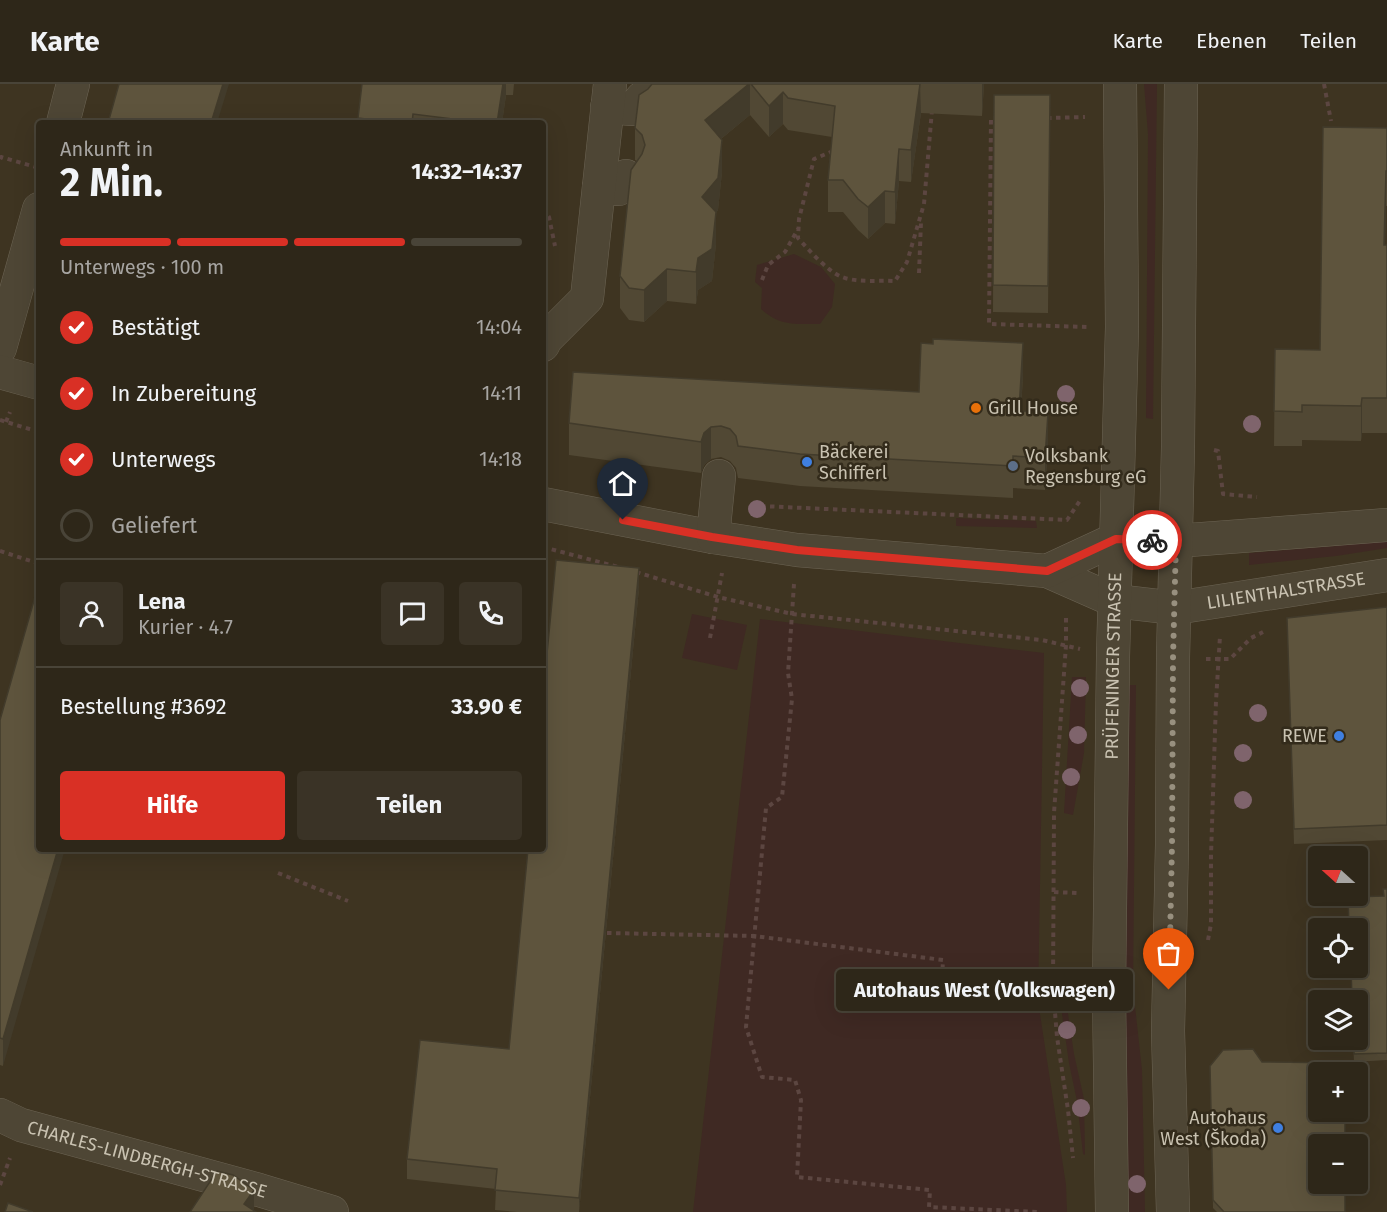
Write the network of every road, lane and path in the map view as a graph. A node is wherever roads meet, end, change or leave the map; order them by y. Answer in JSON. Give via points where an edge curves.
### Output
{"nodes":[{"id":1,"x":73,"y":84,"type":"edge"},
{"id":2,"x":1120,"y":84,"type":"edge"},
{"id":3,"x":1181,"y":84,"type":"edge"},
{"id":4,"x":1324,"y":84,"type":"edge"},
{"id":5,"x":608,"y":95,"type":"edge"},
{"id":6,"x":642,"y":98,"type":"edge"},
{"id":7,"x":933,"y":108,"type":"dead end"},
{"id":8,"x":1122,"y":116,"type":"junction"},
{"id":9,"x":1003,"y":118,"type":"edge"},
{"id":10,"x":1038,"y":118,"type":"edge"},
{"id":11,"x":64,"y":120,"type":"edge"},
{"id":12,"x":1331,"y":122,"type":"dead end"},
{"id":13,"x":839,"y":148,"type":"edge"},
{"id":14,"x":0,"y":158,"type":"edge"},
{"id":15,"x":36,"y":167,"type":"edge"},
{"id":16,"x":546,"y":213,"type":"edge"},
{"id":17,"x":920,"y":215,"type":"junction"},
{"id":18,"x":36,"y":220,"type":"edge"},
{"id":19,"x":798,"y":229,"type":"junction"},
{"id":20,"x":556,"y":250,"type":"dead end"},
{"id":21,"x":919,"y":273,"type":"dead end"},
{"id":22,"x":762,"y":280,"type":"dead end"},
{"id":23,"x":1122,"y":327,"type":"junction"},
{"id":24,"x":546,"y":339,"type":"edge"},
{"id":25,"x":0,"y":348,"type":"edge"},
{"id":26,"x":0,"y":372,"type":"edge"},
{"id":27,"x":36,"y":382,"type":"edge"},
{"id":28,"x":0,"y":420,"type":"edge"},
{"id":29,"x":36,"y":431,"type":"edge"},
{"id":30,"x":1178,"y":447,"type":"junction"},
{"id":31,"x":718,"y":490,"type":"joint"},
{"id":32,"x":1087,"y":491,"type":"dead end"},
{"id":33,"x":1263,"y":497,"type":"dead end"},
{"id":34,"x":546,"y":505,"type":"edge"},
{"id":35,"x":1387,"y":525,"type":"edge"},
{"id":36,"x":720,"y":538,"type":"junction"},
{"id":37,"x":1116,"y":539,"type":"junction"},
{"id":38,"x":1176,"y":541,"type":"junction"},
{"id":39,"x":546,"y":547,"type":"edge"},
{"id":40,"x":797,"y":550,"type":"junction"},
{"id":41,"x":0,"y":551,"type":"edge"},
{"id":42,"x":36,"y":562,"type":"edge"},
{"id":43,"x":621,"y":567,"type":"edge"},
{"id":44,"x":632,"y":571,"type":"edge"},
{"id":45,"x":1047,"y":571,"type":"junction"},
{"id":46,"x":1387,"y":575,"type":"edge"},
{"id":47,"x":718,"y":597,"type":"junction"},
{"id":48,"x":1115,"y":601,"type":"junction"},
{"id":49,"x":1175,"y":608,"type":"junction"},
{"id":50,"x":792,"y":614,"type":"junction"},
{"id":51,"x":1269,"y":629,"type":"dead end"},
{"id":52,"x":711,"y":638,"type":"dead end"},
{"id":53,"x":1066,"y":645,"type":"junction"},
{"id":54,"x":1113,"y":657,"type":"junction"},
{"id":55,"x":1173,"y":658,"type":"junction"},
{"id":56,"x":278,"y":873,"type":"dead end"},
{"id":57,"x":1054,"y":892,"type":"junction"},
{"id":58,"x":1085,"y":893,"type":"dead end"},
{"id":59,"x":348,"y":901,"type":"dead end"},
{"id":60,"x":606,"y":933,"type":"edge"},
{"id":61,"x":754,"y":936,"type":"junction"},
{"id":62,"x":1053,"y":988,"type":"junction"},
{"id":63,"x":0,"y":1115,"type":"edge"},
{"id":64,"x":1074,"y":1167,"type":"dead end"},
{"id":65,"x":332,"y":1212,"type":"edge"},
{"id":66,"x":1037,"y":1212,"type":"edge"},
{"id":67,"x":1112,"y":1212,"type":"edge"},
{"id":68,"x":1173,"y":1212,"type":"edge"}],
"edges":[{"from":1,"to":11,"type":"street"},
{"from":2,"to":8,"type":"street","name":"PRÜFENINGER STRASSE"},
{"from":3,"to":30,"type":"street"},
{"from":4,"to":12,"type":"path"},
{"from":5,"to":6,"type":"street","via":[[633,109]]},
{"from":5,"to":24,"type":"street","via":[[613,181],[602,264],[587,298]]},
{"from":7,"to":17,"type":"path"},
{"from":8,"to":10,"type":"path"},
{"from":8,"to":23,"type":"street","name":"PRÜFENINGER STRASSE"},
{"from":9,"to":23,"type":"path","via":[[991,118],[989,324]]},
{"from":13,"to":19,"type":"path","via":[[814,159]]},
{"from":14,"to":15,"type":"path"},
{"from":16,"to":20,"type":"path"},
{"from":17,"to":19,"type":"path","via":[[907,262],[895,281],[840,276],[798,238]]},
{"from":17,"to":21,"type":"path"},
{"from":18,"to":25,"type":"street"},
{"from":19,"to":22,"type":"path","via":[[785,252],[768,266]]},
{"from":23,"to":37,"type":"street","name":"PRÜFENINGER STRASSE"},
{"from":26,"to":27,"type":"street"},
{"from":28,"to":29,"type":"path"},
{"from":30,"to":33,"type":"path","via":[[1218,451],[1223,494]]},
{"from":30,"to":38,"type":"street"},
{"from":31,"to":32,"type":"path","via":[[1067,520]]},
{"from":31,"to":36,"type":"street"},
{"from":34,"to":36,"type":"street","name":"LILIENTHALSTRASSE"},
{"from":35,"to":38,"type":"street","name":"LILIENTHALSTRASSE"},
{"from":36,"to":40,"type":"street","name":"LILIENTHALSTRASSE"},
{"from":36,"to":47,"type":"path"},
{"from":37,"to":38,"type":"street","name":"LILIENTHALSTRASSE"},
{"from":37,"to":45,"type":"street","name":"LILIENTHALSTRASSE"},
{"from":37,"to":48,"type":"street","name":"PRÜFENINGER STRASSE"},
{"from":38,"to":49,"type":"street"},
{"from":39,"to":43,"type":"path"},
{"from":40,"to":45,"type":"street","name":"LILIENTHALSTRASSE"},
{"from":40,"to":50,"type":"path"},
{"from":41,"to":42,"type":"path"},
{"from":44,"to":47,"type":"path"},
{"from":45,"to":48,"type":"street","name":"LILIENTHALSTRASSE"},
{"from":46,"to":49,"type":"street","name":"LILIENTHALSTRASSE"},
{"from":47,"to":50,"type":"path"},
{"from":47,"to":52,"type":"path"},
{"from":48,"to":49,"type":"street","name":"LILIENTHALSTRASSE"},
{"from":48,"to":54,"type":"street","name":"PRÜFENINGER STRASSE"},
{"from":49,"to":55,"type":"street"},
{"from":50,"to":53,"type":"path"},
{"from":50,"to":61,"type":"path","via":[[788,673],[792,699],[782,797],[766,808]]},
{"from":51,"to":55,"type":"path","via":[[1251,638],[1230,659]]},
{"from":53,"to":54,"type":"path"},
{"from":53,"to":57,"type":"path","via":[[1054,813]]},
{"from":54,"to":67,"type":"street","name":"PRÜFENINGER STRASSE","via":[[1109,993]]},
{"from":55,"to":68,"type":"street","via":[[1168,1031]]},
{"from":56,"to":59,"type":"path"},
{"from":57,"to":58,"type":"path"},
{"from":57,"to":62,"type":"path"},
{"from":60,"to":61,"type":"path"},
{"from":61,"to":62,"type":"path","via":[[943,960],[942,979]]},
{"from":61,"to":66,"type":"path","via":[[746,1027],[762,1077],[795,1080],[801,1100],[797,1177],[930,1190],[929,1207]]},
{"from":62,"to":64,"type":"path"},
{"from":63,"to":65,"type":"street","name":"CHARLES-LINDBERGH-STRASSE","via":[[21,1125]]}]}
